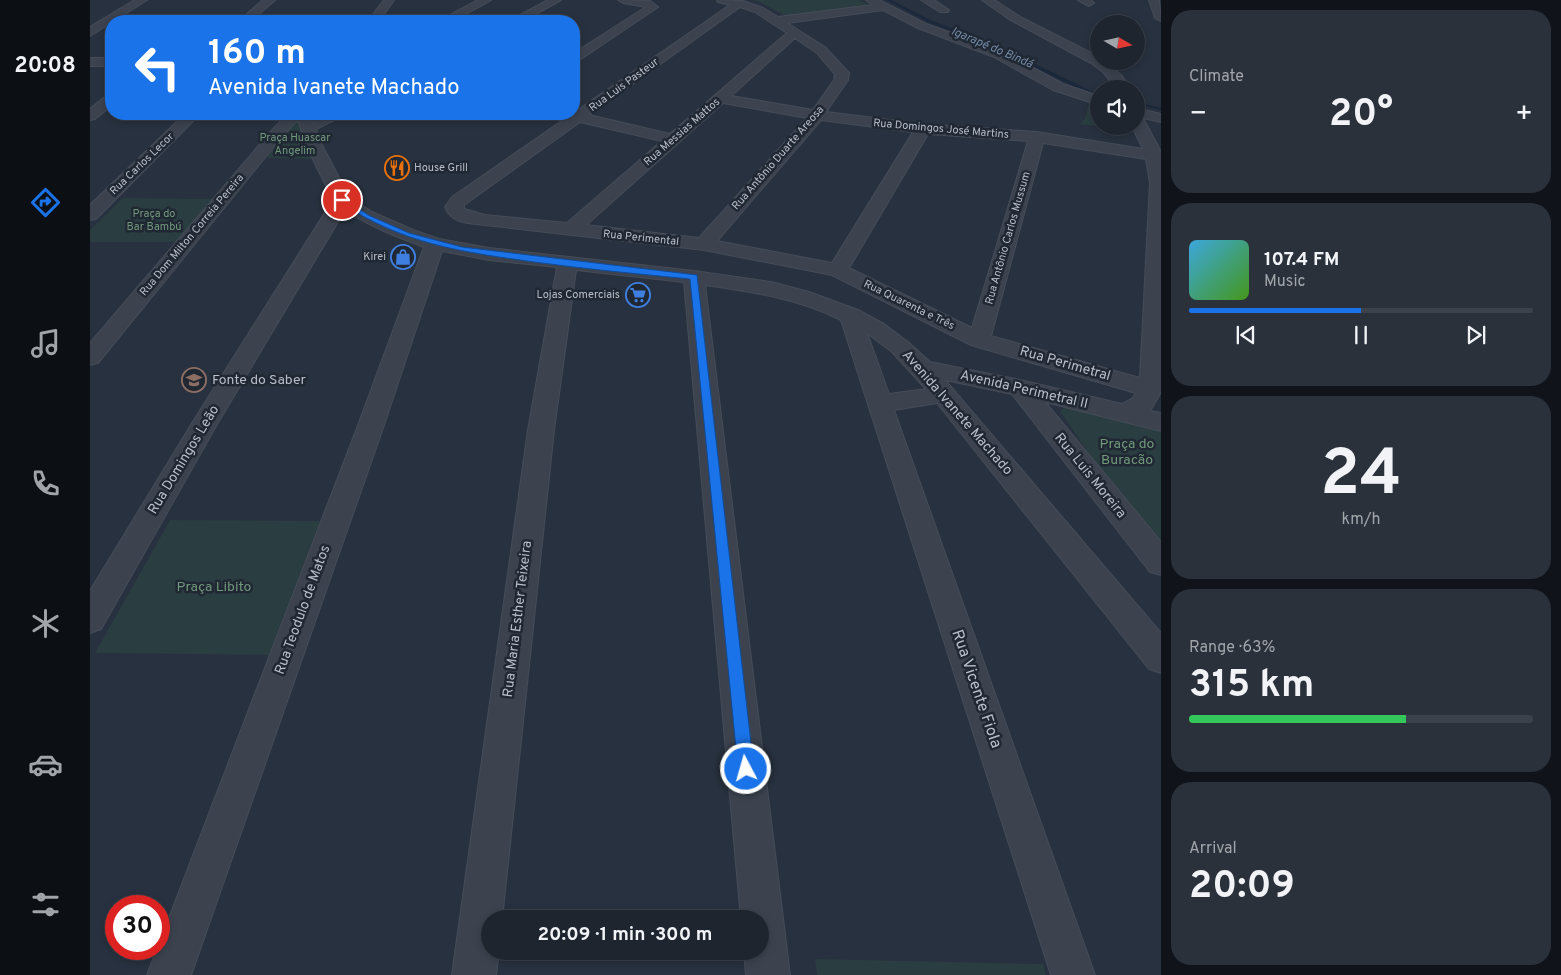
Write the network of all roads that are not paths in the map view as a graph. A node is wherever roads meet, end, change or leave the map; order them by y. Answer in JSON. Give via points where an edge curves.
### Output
{"nodes":[{"id":1,"x":124,"y":0,"type":"edge"},
{"id":2,"x":142,"y":0,"type":"edge"},
{"id":3,"x":270,"y":0,"type":"edge"},
{"id":4,"x":389,"y":0,"type":"edge"},
{"id":5,"x":486,"y":0,"type":"edge"},
{"id":6,"x":556,"y":0,"type":"edge"},
{"id":7,"x":623,"y":0,"type":"edge"},
{"id":8,"x":720,"y":0,"type":"edge"},
{"id":9,"x":871,"y":0,"type":"edge"},
{"id":10,"x":926,"y":0,"type":"edge"},
{"id":11,"x":987,"y":0,"type":"edge"},
{"id":12,"x":1154,"y":0,"type":"edge"},
{"id":13,"x":739,"y":3,"type":"junction"},
{"id":14,"x":884,"y":6,"type":"junction"},
{"id":15,"x":944,"y":10,"type":"dead end"},
{"id":16,"x":118,"y":15,"type":"edge"},
{"id":17,"x":251,"y":15,"type":"edge"},
{"id":18,"x":378,"y":15,"type":"edge"},
{"id":19,"x":457,"y":15,"type":"edge"},
{"id":20,"x":527,"y":15,"type":"edge"},
{"id":21,"x":1161,"y":18,"type":"edge"},
{"id":22,"x":776,"y":21,"type":"junction"},
{"id":23,"x":90,"y":22,"type":"edge"},
{"id":24,"x":105,"y":23,"type":"edge"},
{"id":25,"x":90,"y":32,"type":"edge"},
{"id":26,"x":794,"y":33,"type":"junction"},
{"id":27,"x":580,"y":54,"type":"edge"},
{"id":28,"x":90,"y":62,"type":"edge"},
{"id":29,"x":105,"y":62,"type":"edge"},
{"id":30,"x":1119,"y":80,"type":"edge"},
{"id":31,"x":721,"y":98,"type":"junction"},
{"id":32,"x":1090,"y":98,"type":"edge"},
{"id":33,"x":105,"y":104,"type":"edge"},
{"id":34,"x":1145,"y":114,"type":"edge"},
{"id":35,"x":818,"y":115,"type":"junction"},
{"id":36,"x":90,"y":116,"type":"edge"},
{"id":37,"x":580,"y":117,"type":"edge"},
{"id":38,"x":580,"y":118,"type":"edge"},
{"id":39,"x":1161,"y":118,"type":"edge"},
{"id":40,"x":188,"y":120,"type":"edge"},
{"id":41,"x":299,"y":120,"type":"edge"},
{"id":42,"x":303,"y":120,"type":"edge"},
{"id":43,"x":576,"y":120,"type":"edge"},
{"id":44,"x":923,"y":129,"type":"junction"},
{"id":45,"x":1145,"y":134,"type":"edge"},
{"id":46,"x":1037,"y":137,"type":"junction"},
{"id":47,"x":673,"y":139,"type":"junction"},
{"id":48,"x":1158,"y":157,"type":"edge"},
{"id":49,"x":342,"y":200,"type":"junction"},
{"id":50,"x":458,"y":201,"type":"joint"},
{"id":51,"x":90,"y":215,"type":"edge"},
{"id":52,"x":570,"y":230,"type":"junction"},
{"id":53,"x":435,"y":244,"type":"junction"},
{"id":54,"x":704,"y":244,"type":"junction"},
{"id":55,"x":567,"y":264,"type":"junction"},
{"id":56,"x":838,"y":270,"type":"junction"},
{"id":57,"x":694,"y":277,"type":"junction"},
{"id":58,"x":850,"y":315,"type":"junction"},
{"id":59,"x":979,"y":340,"type":"junction"},
{"id":60,"x":90,"y":358,"type":"edge"},
{"id":61,"x":922,"y":368,"type":"junction"},
{"id":62,"x":1020,"y":388,"type":"junction"},
{"id":63,"x":1151,"y":389,"type":"junction"},
{"id":64,"x":944,"y":394,"type":"junction"},
{"id":65,"x":879,"y":404,"type":"junction"},
{"id":66,"x":1126,"y":414,"type":"junction"},
{"id":67,"x":1161,"y":422,"type":"edge"},
{"id":68,"x":1161,"y":563,"type":"edge"},
{"id":69,"x":90,"y":619,"type":"edge"},
{"id":70,"x":1161,"y":658,"type":"edge"},
{"id":71,"x":169,"y":975,"type":"edge"},
{"id":72,"x":474,"y":975,"type":"edge"},
{"id":73,"x":768,"y":975,"type":"edge"},
{"id":74,"x":1073,"y":975,"type":"edge"}],
"edges":[{"from":1,"to":23,"type":"street"},
{"from":2,"to":16,"type":"street"},
{"from":3,"to":17,"type":"street"},
{"from":4,"to":18,"type":"street"},
{"from":5,"to":19,"type":"street"},
{"from":6,"to":20,"type":"street"},
{"from":7,"to":27,"type":"street","via":[[653,7]]},
{"from":8,"to":13,"type":"street","name":"Rua Antônio Duarte Areosa"},
{"from":9,"to":14,"type":"street"},
{"from":10,"to":15,"type":"street"},
{"from":11,"to":30,"type":"street","via":[[1103,67]]},
{"from":12,"to":21,"type":"street"},
{"from":13,"to":22,"type":"street","name":"Rua Antônio Duarte Areosa"},
{"from":13,"to":37,"type":"street","name":"Rua Luis Pasteur"},
{"from":14,"to":22,"type":"street"},
{"from":14,"to":32,"type":"street","via":[[922,26],[998,54],[1058,87]]},
{"from":22,"to":26,"type":"street","name":"Rua Antônio Duarte Areosa"},
{"from":24,"to":25,"type":"street"},
{"from":26,"to":31,"type":"street","name":"Rua Messias Mattos"},
{"from":26,"to":35,"type":"street","name":"Rua Antônio Duarte Areosa","via":[[821,50],[842,73],[841,80]]},
{"from":28,"to":29,"type":"street"},
{"from":31,"to":35,"type":"street","name":"Rua Domingos José Martins"},
{"from":31,"to":47,"type":"street","name":"Rua Messias Mattos"},
{"from":33,"to":36,"type":"street"},
{"from":34,"to":39,"type":"street"},
{"from":35,"to":44,"type":"street","name":"Rua Domingos José Martins"},
{"from":35,"to":54,"type":"street","name":"Rua Antônio Duarte Areosa"},
{"from":38,"to":47,"type":"street"},
{"from":40,"to":51,"type":"street","name":"Rua Carlos Lecor"},
{"from":41,"to":60,"type":"street","name":"Rua Dom Milton Correia Pereira","via":[[279,132]]},
{"from":42,"to":49,"type":"street","name":"Avenida Ivanete Machado"},
{"from":43,"to":50,"type":"street","name":"Rua Luis Pasteur"},
{"from":44,"to":46,"type":"street","name":"Rua Domingos José Martins"},
{"from":44,"to":56,"type":"street"},
{"from":45,"to":48,"type":"street"},
{"from":46,"to":48,"type":"street","name":"Rua Domingos José Martins"},
{"from":46,"to":59,"type":"street","name":"Rua Antônio Carlos Mussum"},
{"from":47,"to":52,"type":"street","name":"Rua Messias Mattos"},
{"from":48,"to":63,"type":"street"},
{"from":49,"to":53,"type":"street","name":"Avenida Ivanete Machado","via":[[385,226]]},
{"from":49,"to":69,"type":"street","name":"Rua Domingos Leão","via":[[203,426]]},
{"from":50,"to":52,"type":"street","name":"Rua Perimental","via":[[454,207],[462,216]]},
{"from":52,"to":54,"type":"street","name":"Rua Perimental"},
{"from":53,"to":55,"type":"street","name":"Avenida Ivanete Machado"},
{"from":53,"to":71,"type":"street","name":"Rua Teodulo de Matos"},
{"from":54,"to":56,"type":"street","name":"Rua Perimental"},
{"from":55,"to":57,"type":"street","name":"Avenida Ivanete Machado"},
{"from":55,"to":72,"type":"street","name":"Rua Maria Esther Teixeira","via":[[541,430]]},
{"from":56,"to":59,"type":"street","name":"Rua Quarenta e Três"},
{"from":57,"to":58,"type":"street","name":"Avenida Ivanete Machado","via":[[786,292]]},
{"from":57,"to":73,"type":"street"},
{"from":58,"to":61,"type":"street","name":"Avenida Ivanete Machado","via":[[900,347]]},
{"from":58,"to":65,"type":"street","name":"Rua Vicente Fiola"},
{"from":59,"to":63,"type":"street","name":"Rua Perimetral"},
{"from":61,"to":62,"type":"street","name":"Avenida Perimetral II"},
{"from":61,"to":64,"type":"street","name":"Avenida Ivanete Machado"},
{"from":62,"to":66,"type":"street","name":"Avenida Perimetral II"},
{"from":62,"to":68,"type":"street","name":"Rua Luis Moreira"},
{"from":63,"to":66,"type":"street","via":[[1141,405]]},
{"from":64,"to":65,"type":"street"},
{"from":64,"to":70,"type":"street","name":"Avenida Ivanete Machado"},
{"from":65,"to":74,"type":"street","name":"Rua Vicente Fiola"},
{"from":66,"to":67,"type":"street","name":"Avenida Perimetral II"}]}
